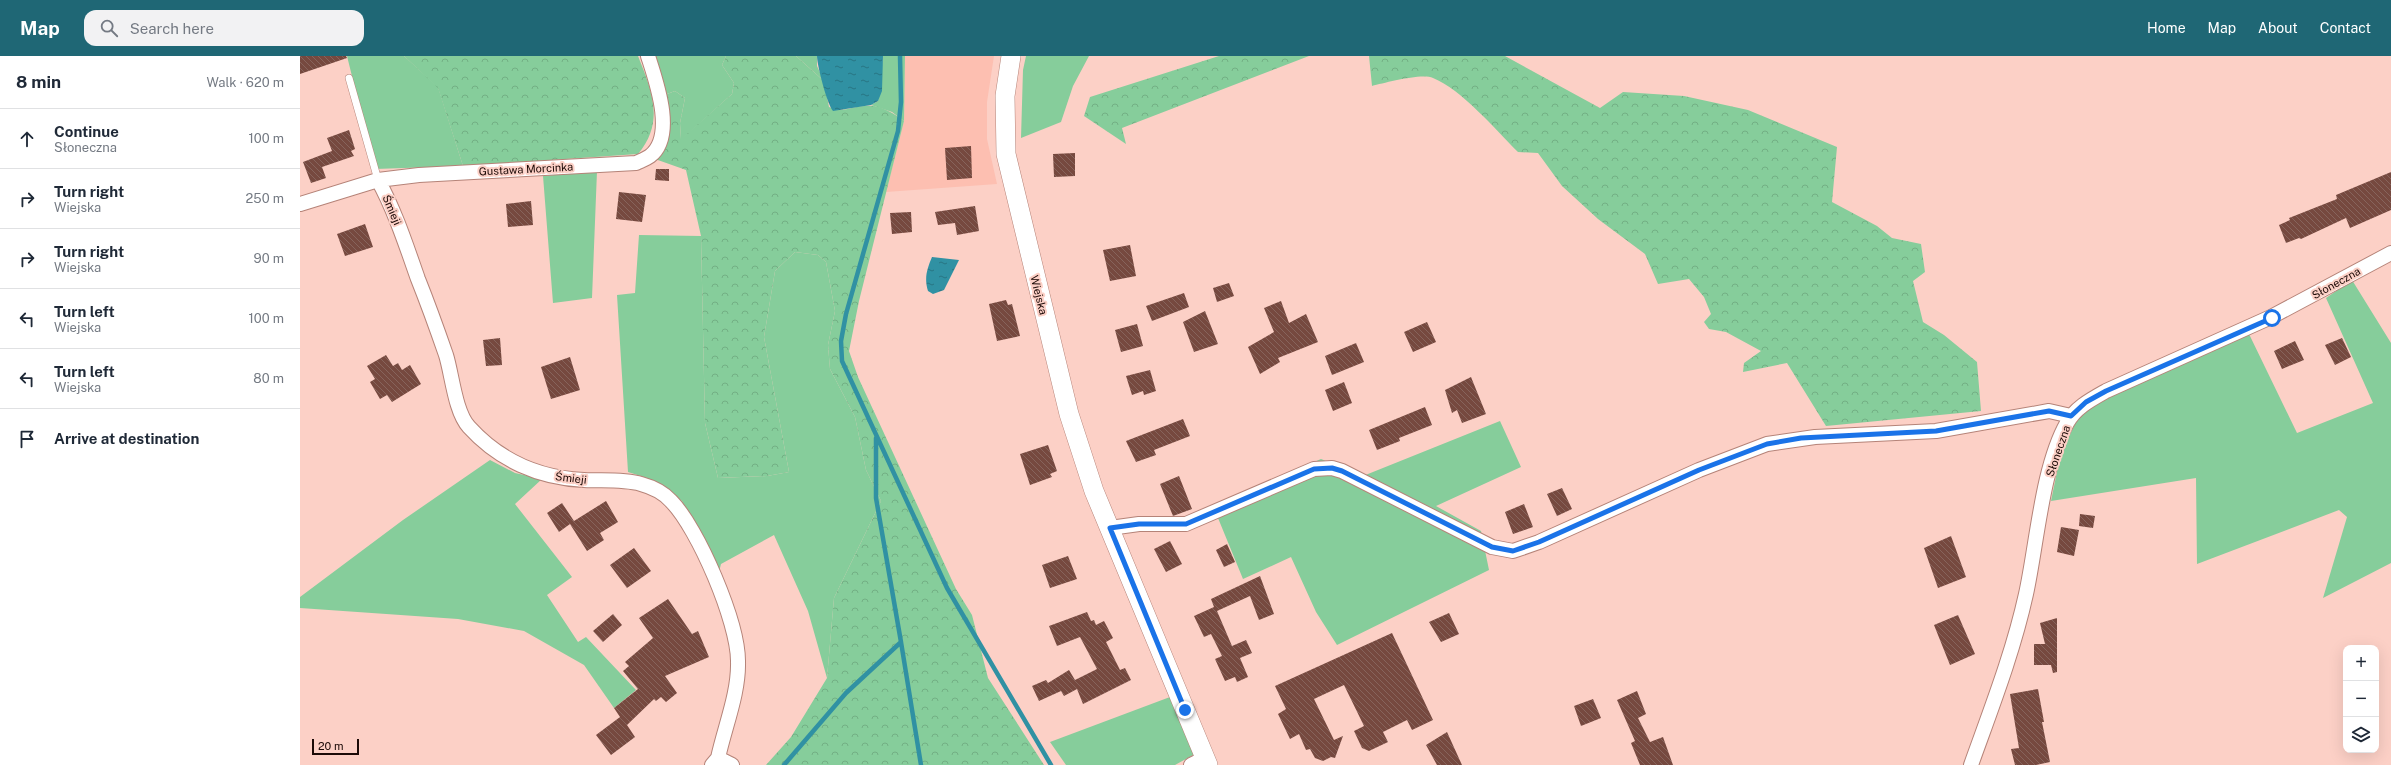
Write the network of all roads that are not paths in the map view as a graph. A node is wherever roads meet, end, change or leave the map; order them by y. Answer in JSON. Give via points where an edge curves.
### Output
{"nodes":[{"id":1,"x":648,"y":56,"type":"edge"},
{"id":2,"x":1011,"y":56,"type":"edge"},
{"id":3,"x":349,"y":78,"type":"dead end"},
{"id":4,"x":378,"y":180,"type":"junction"},
{"id":5,"x":300,"y":204,"type":"edge"},
{"id":6,"x":2391,"y":253,"type":"edge"},
{"id":7,"x":2071,"y":416,"type":"junction"},
{"id":8,"x":1110,"y":528,"type":"junction"},
{"id":9,"x":715,"y":761,"type":"edge"},
{"id":10,"x":1202,"y":763,"type":"edge"},
{"id":11,"x":732,"y":765,"type":"edge"},
{"id":12,"x":1971,"y":765,"type":"edge"}],
"edges":[{"from":1,"to":4,"type":"street","name":"Gustawa Morcinka","via":[[655,78],[663,125],[650,156],[624,164],[420,175]]},
{"from":2,"to":8,"type":"street","name":"Wiejska","via":[[1004,118],[1009,172],[1069,414],[1082,458]]},
{"from":3,"to":4,"type":"lane"},
{"from":4,"to":5,"type":"street","name":"Gustawa Morcinka"},
{"from":4,"to":9,"type":"street","name":"Śmieji","via":[[410,254],[467,425],[484,442],[524,467],[581,480],[639,483],[654,488],[670,500],[685,517],[714,579],[737,643],[737,682]]},
{"from":6,"to":7,"type":"street","name":"Słoneczna","via":[[2272,318],[2106,391],[2086,402]]},
{"from":7,"to":8,"type":"street","via":[[2049,411],[1936,431],[1801,438],[1767,444],[1699,470],[1546,539],[1513,551],[1492,547],[1355,478],[1329,468],[1314,469],[1186,524],[1139,524]]},
{"from":7,"to":12,"type":"street","name":"Słoneczna","via":[[2062,431],[2050,472],[2026,595],[1997,693]]},
{"from":8,"to":10,"type":"street","name":"Wiejska"},
{"from":9,"to":11,"type":"street","name":"Śmieji"}]}
